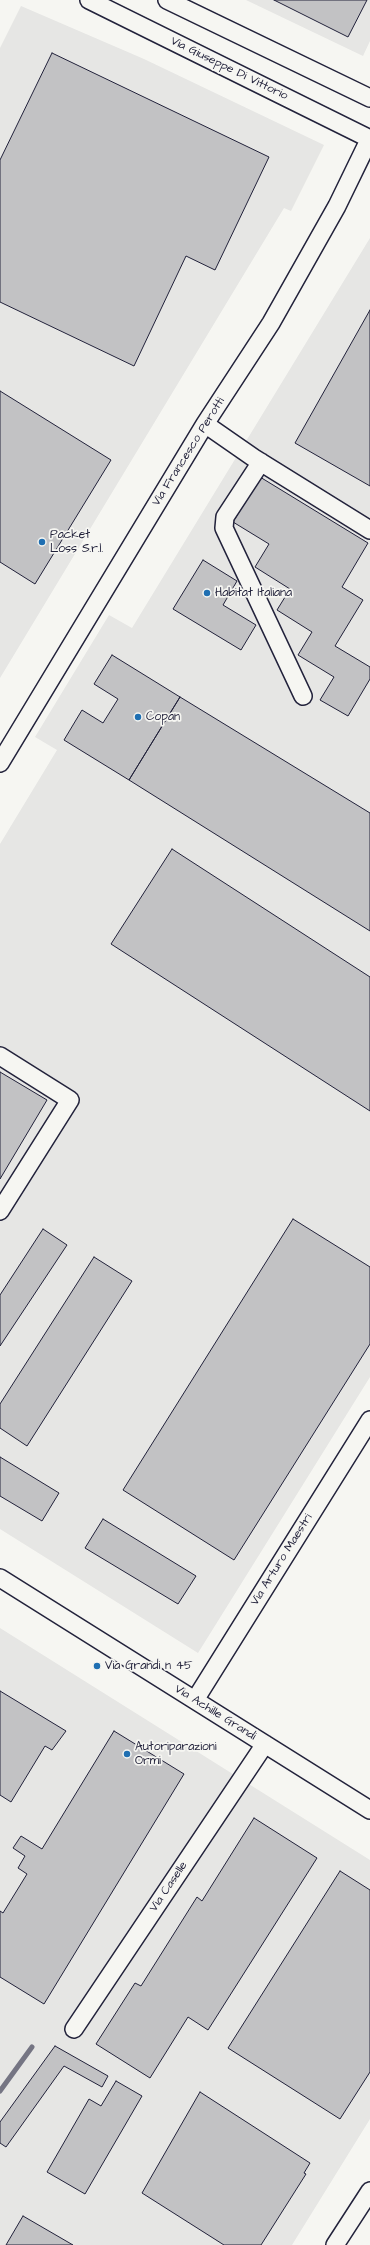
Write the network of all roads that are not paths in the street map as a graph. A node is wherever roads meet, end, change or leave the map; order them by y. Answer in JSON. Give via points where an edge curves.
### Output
{"nodes":[{"id":1,"x":89,"y":0,"type":"edge"},
{"id":2,"x":167,"y":0,"type":"edge"},
{"id":3,"x":370,"y":98,"type":"edge"},
{"id":4,"x":370,"y":138,"type":"edge"},
{"id":5,"x":205,"y":424,"type":"junction"},
{"id":6,"x":261,"y":462,"type":"junction"},
{"id":7,"x":370,"y":530,"type":"edge"},
{"id":8,"x":303,"y":696,"type":"dead end"},
{"id":9,"x":0,"y":763,"type":"edge"},
{"id":10,"x":0,"y":1056,"type":"edge"},
{"id":11,"x":0,"y":1211,"type":"edge"},
{"id":12,"x":370,"y":1420,"type":"edge"},
{"id":13,"x":0,"y":1578,"type":"edge"},
{"id":14,"x":195,"y":1700,"type":"junction"},
{"id":15,"x":265,"y":1744,"type":"junction"},
{"id":16,"x":370,"y":1810,"type":"edge"},
{"id":17,"x":74,"y":2029,"type":"dead end"},
{"id":18,"x":370,"y":2191,"type":"edge"},
{"id":19,"x":335,"y":2245,"type":"edge"}],
"edges":[{"from":1,"to":4,"type":"street","name":"Via Giuseppe Di Vittorio"},
{"from":2,"to":3,"type":"street"},
{"from":4,"to":5,"type":"street","name":"Via Francesco Perotti","via":[[337,206],[270,323]]},
{"from":5,"to":6,"type":"street"},
{"from":5,"to":9,"type":"street","name":"Via Francesco Perotti"},
{"from":6,"to":7,"type":"street"},
{"from":6,"to":8,"type":"street","via":[[225,517],[224,528]]},
{"from":10,"to":11,"type":"street","via":[[70,1100]]},
{"from":12,"to":14,"type":"street","name":"Via Arturo Maestri"},
{"from":13,"to":14,"type":"street","name":"Via Achille Grandi"},
{"from":14,"to":15,"type":"street","name":"Via Achille Grandi"},
{"from":15,"to":16,"type":"street","name":"Via Achille Grandi"},
{"from":15,"to":17,"type":"street","name":"Via Caselle"},
{"from":18,"to":19,"type":"street"}]}
